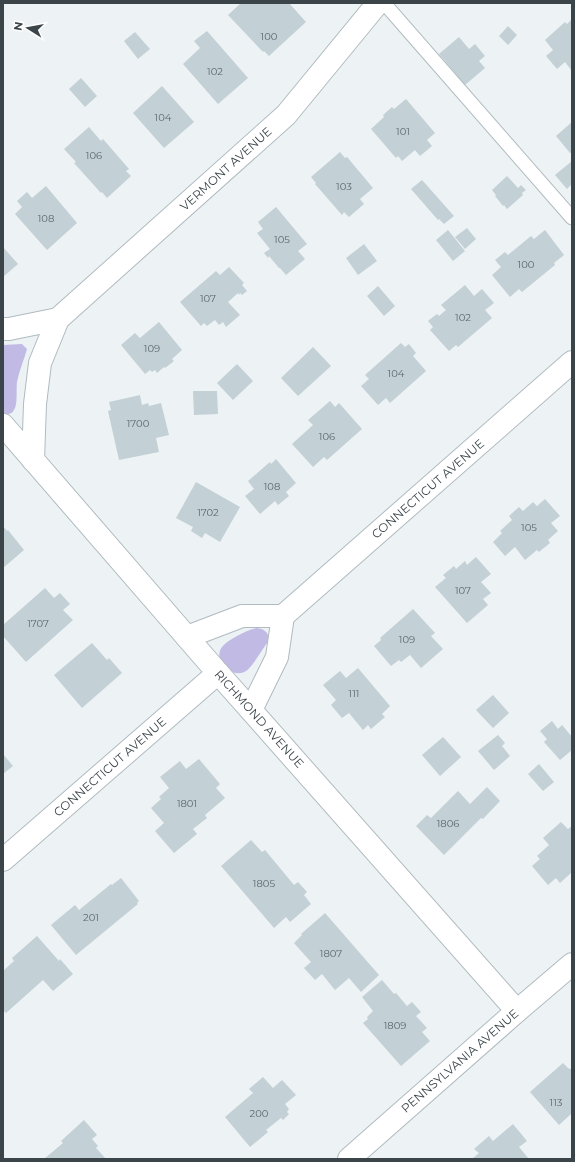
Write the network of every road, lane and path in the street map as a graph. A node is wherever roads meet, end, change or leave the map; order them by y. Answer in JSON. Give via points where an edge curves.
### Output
{"nodes":[{"id":1,"x":378,"y":3,"type":"edge"},
{"id":2,"x":384,"y":3,"type":"edge"},
{"id":3,"x":572,"y":218,"type":"edge"},
{"id":4,"x":58,"y":319,"type":"junction"},
{"id":5,"x":3,"y":329,"type":"edge"},
{"id":6,"x":572,"y":362,"type":"edge"},
{"id":7,"x":3,"y":425,"type":"edge"},
{"id":8,"x":34,"y":460,"type":"junction"},
{"id":9,"x":283,"y":616,"type":"junction"},
{"id":10,"x":187,"y":637,"type":"junction"},
{"id":11,"x":218,"y":673,"type":"junction"},
{"id":12,"x":250,"y":710,"type":"junction"},
{"id":13,"x":3,"y":860,"type":"edge"},
{"id":14,"x":572,"y":964,"type":"edge"},
{"id":15,"x":517,"y":1011,"type":"junction"},
{"id":16,"x":349,"y":1159,"type":"edge"}],
"edges":[{"from":1,"to":4,"type":"street","name":"VERMONT AVENUE","via":[[286,115]]},
{"from":2,"to":3,"type":"lane"},
{"from":4,"to":5,"type":"street"},
{"from":4,"to":8,"type":"street","name":"VERMONT AVENUE","via":[[40,363],[35,404]]},
{"from":6,"to":9,"type":"street","name":"CONNECTICUT AVENUE"},
{"from":7,"to":8,"type":"street","name":"RICHMOND AVENUE"},
{"from":8,"to":10,"type":"street","name":"RICHMOND AVENUE"},
{"from":9,"to":10,"type":"street","via":[[242,616]]},
{"from":9,"to":12,"type":"street","via":[[277,657]]},
{"from":10,"to":11,"type":"street","name":"RICHMOND AVENUE"},
{"from":11,"to":12,"type":"street","name":"RICHMOND AVENUE"},
{"from":11,"to":13,"type":"street","name":"CONNECTICUT AVENUE"},
{"from":12,"to":15,"type":"street","name":"RICHMOND AVENUE"},
{"from":14,"to":15,"type":"street","name":"PENNSYLVANIA AVENUE"},
{"from":15,"to":16,"type":"street","name":"PENNSYLVANIA AVENUE"}]}
